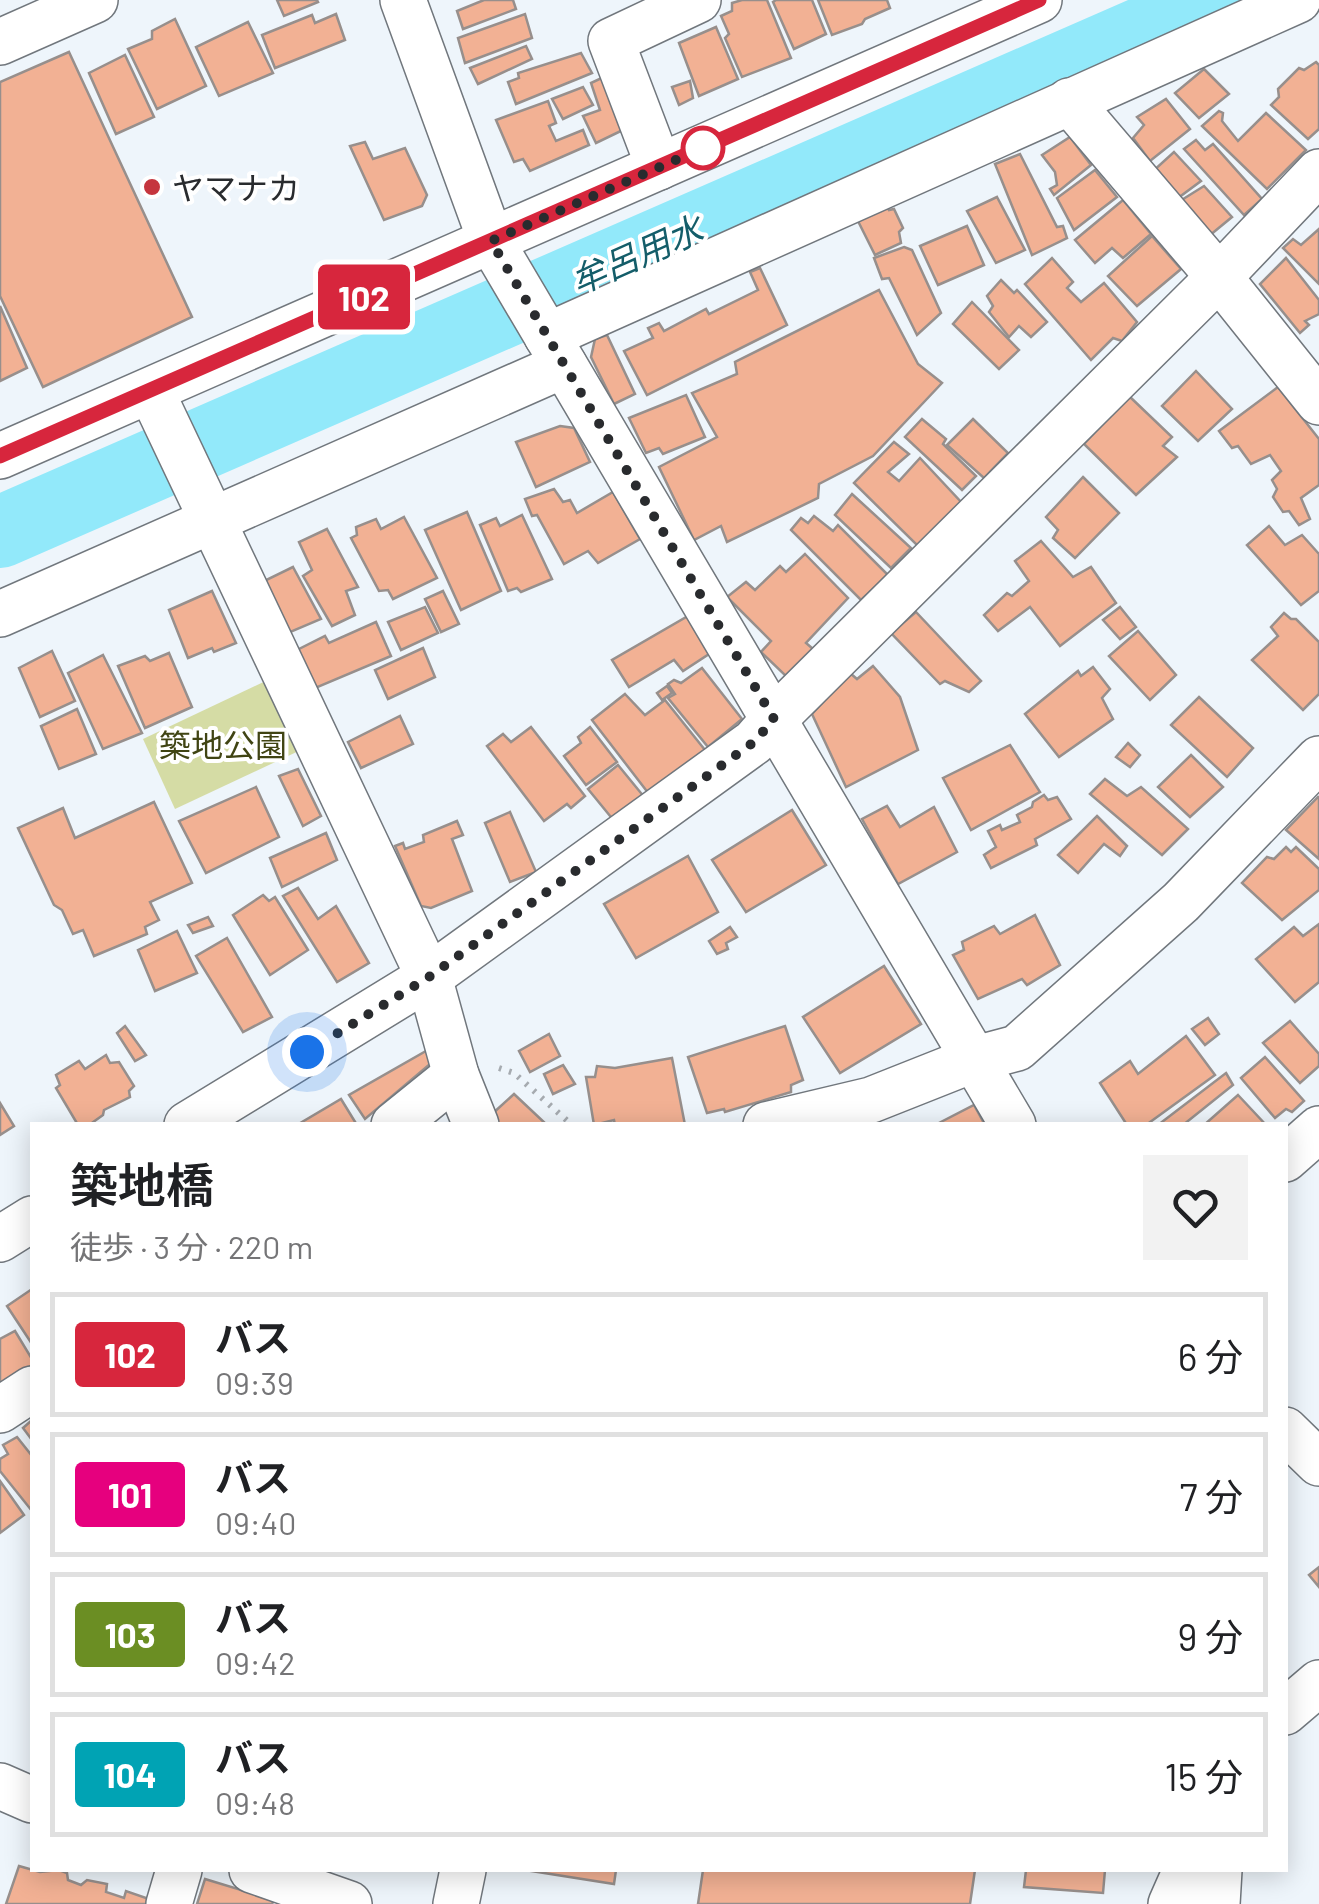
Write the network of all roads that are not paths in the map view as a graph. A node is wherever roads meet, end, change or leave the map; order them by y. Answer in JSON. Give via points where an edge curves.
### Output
{"nodes":[{"id":1,"x":95,"y":0,"type":"edge"},
{"id":2,"x":402,"y":0,"type":"edge"},
{"id":3,"x":698,"y":0,"type":"edge"},
{"id":4,"x":1039,"y":0,"type":"edge"},
{"id":5,"x":1298,"y":0,"type":"edge"},
{"id":6,"x":0,"y":42,"type":"edge"},
{"id":7,"x":1069,"y":101,"type":"junction"},
{"id":8,"x":659,"y":167,"type":"junction"},
{"id":9,"x":1319,"y":172,"type":"edge"},
{"id":10,"x":491,"y":241,"type":"junction"},
{"id":11,"x":1220,"y":277,"type":"junction"},
{"id":12,"x":541,"y":327,"type":"junction"},
{"id":13,"x":150,"y":391,"type":"junction"},
{"id":14,"x":1319,"y":402,"type":"edge"},
{"id":15,"x":0,"y":456,"type":"edge"},
{"id":16,"x":214,"y":521,"type":"junction"},
{"id":17,"x":0,"y":614,"type":"edge"},
{"id":18,"x":774,"y":719,"type":"junction"},
{"id":19,"x":1319,"y":759,"type":"edge"},
{"id":20,"x":429,"y":977,"type":"junction"},
{"id":21,"x":972,"y":1060,"type":"junction"},
{"id":22,"x":456,"y":1076,"type":"junction"},
{"id":23,"x":192,"y":1122,"type":"edge"},
{"id":24,"x":398,"y":1122,"type":"edge"},
{"id":25,"x":475,"y":1122,"type":"edge"},
{"id":26,"x":779,"y":1122,"type":"edge"},
{"id":27,"x":1011,"y":1122,"type":"edge"},
{"id":28,"x":1319,"y":1129,"type":"edge"},
{"id":29,"x":1288,"y":1156,"type":"edge"},
{"id":30,"x":30,"y":1220,"type":"edge"},
{"id":31,"x":0,"y":1239,"type":"edge"},
{"id":32,"x":30,"y":1390,"type":"edge"},
{"id":33,"x":0,"y":1410,"type":"edge"},
{"id":34,"x":1288,"y":1433,"type":"edge"},
{"id":35,"x":1319,"y":1463,"type":"edge"},
{"id":36,"x":1319,"y":1683,"type":"edge"},
{"id":37,"x":1288,"y":1709,"type":"edge"},
{"id":38,"x":0,"y":1786,"type":"edge"},
{"id":39,"x":30,"y":1799,"type":"edge"},
{"id":40,"x":178,"y":1872,"type":"edge"},
{"id":41,"x":256,"y":1872,"type":"edge"},
{"id":42,"x":463,"y":1872,"type":"edge"},
{"id":43,"x":1185,"y":1872,"type":"edge"},
{"id":44,"x":1219,"y":1872,"type":"edge"},
{"id":45,"x":301,"y":1896,"type":"edge"},
{"id":46,"x":169,"y":1904,"type":"edge"},
{"id":47,"x":350,"y":1904,"type":"edge"},
{"id":48,"x":456,"y":1904,"type":"edge"},
{"id":49,"x":1171,"y":1904,"type":"edge"},
{"id":50,"x":1217,"y":1904,"type":"edge"}],
"edges":[{"from":1,"to":6,"type":"street"},
{"from":2,"to":10,"type":"street"},
{"from":3,"to":8,"type":"street","via":[[611,41]]},
{"from":4,"to":8,"type":"street"},
{"from":5,"to":7,"type":"street"},
{"from":7,"to":11,"type":"street"},
{"from":7,"to":12,"type":"street"},
{"from":8,"to":10,"type":"street"},
{"from":9,"to":11,"type":"street"},
{"from":10,"to":12,"type":"street"},
{"from":10,"to":13,"type":"street"},
{"from":11,"to":14,"type":"street"},
{"from":11,"to":18,"type":"street"},
{"from":12,"to":16,"type":"street"},
{"from":12,"to":18,"type":"street"},
{"from":13,"to":15,"type":"street"},
{"from":13,"to":16,"type":"street"},
{"from":16,"to":17,"type":"street"},
{"from":16,"to":20,"type":"street"},
{"from":18,"to":20,"type":"street","via":[[754,742]]},
{"from":18,"to":21,"type":"street"},
{"from":19,"to":21,"type":"street","via":[[1181,902],[1017,1048]]},
{"from":20,"to":22,"type":"street"},
{"from":20,"to":23,"type":"street"},
{"from":21,"to":26,"type":"street","via":[[872,1100]]},
{"from":21,"to":27,"type":"street"},
{"from":22,"to":24,"type":"street"},
{"from":22,"to":25,"type":"street"},
{"from":28,"to":29,"type":"street"},
{"from":30,"to":31,"type":"street"},
{"from":32,"to":33,"type":"street"},
{"from":34,"to":35,"type":"street"},
{"from":36,"to":37,"type":"street"},
{"from":38,"to":39,"type":"street"},
{"from":40,"to":46,"type":"street"},
{"from":41,"to":45,"type":"street"},
{"from":42,"to":48,"type":"street"},
{"from":43,"to":49,"type":"street"},
{"from":44,"to":50,"type":"street"},
{"from":45,"to":47,"type":"street"}]}
